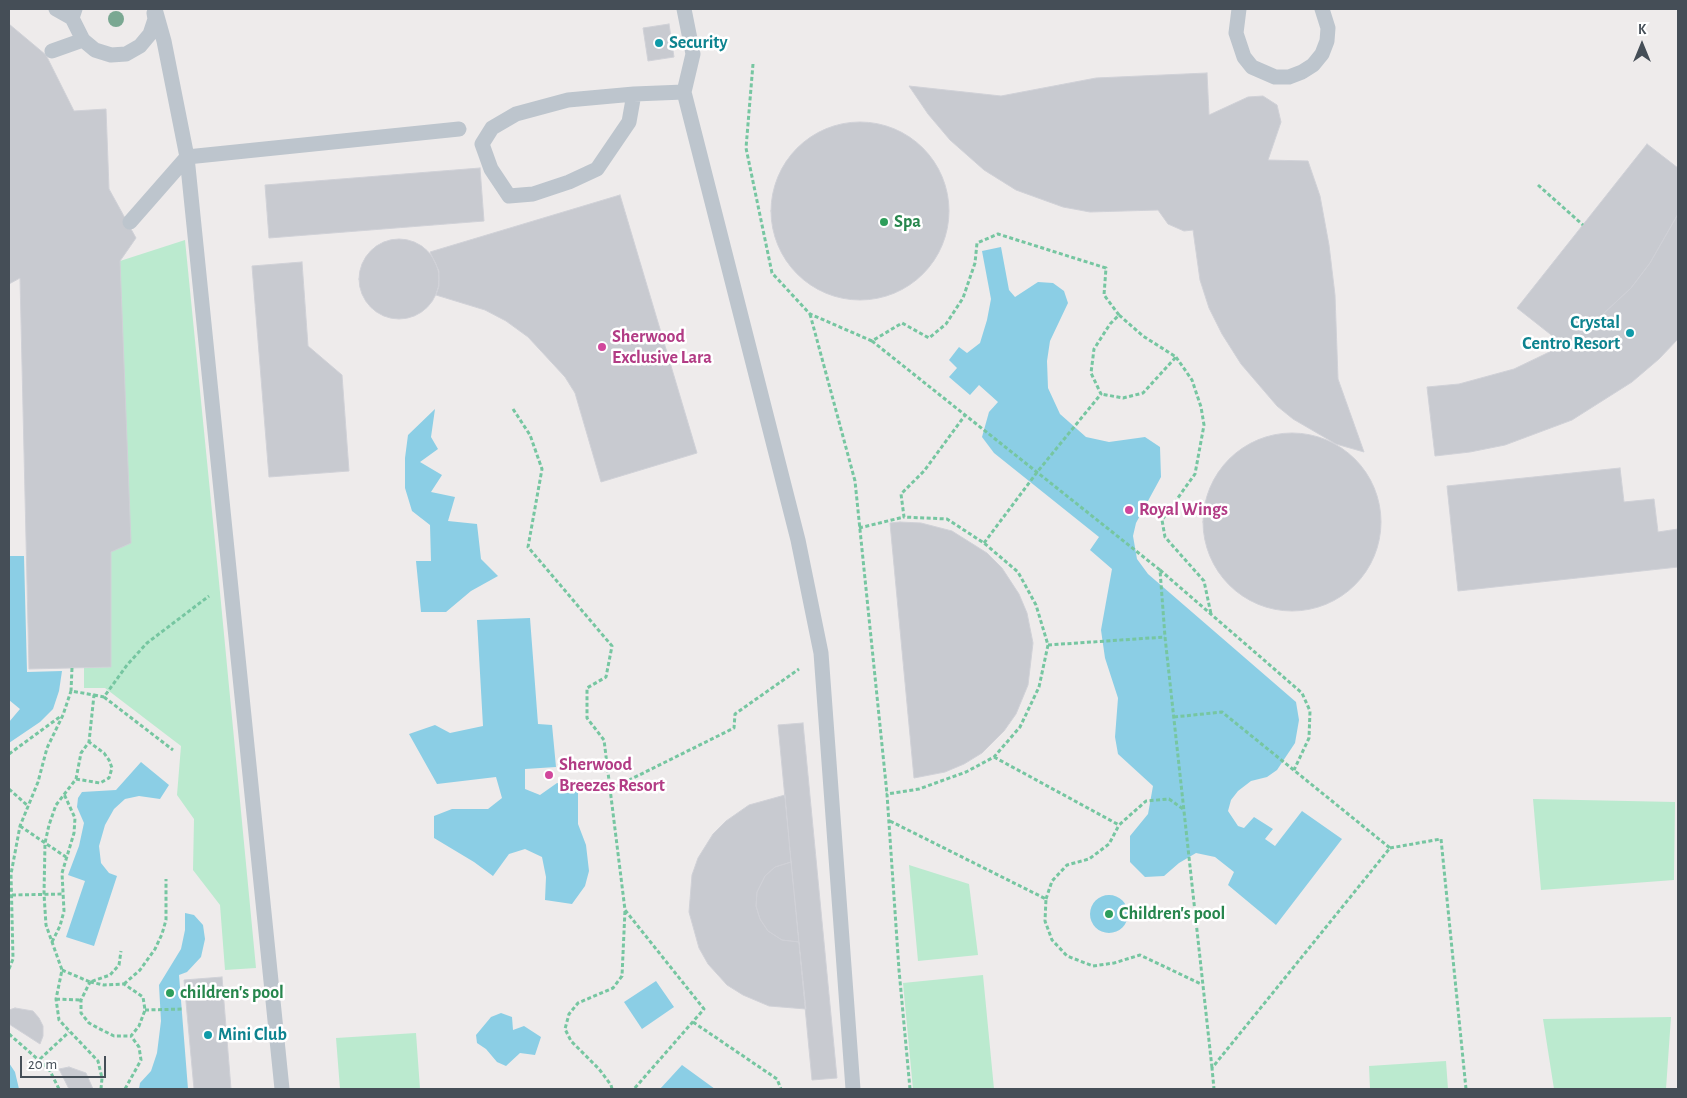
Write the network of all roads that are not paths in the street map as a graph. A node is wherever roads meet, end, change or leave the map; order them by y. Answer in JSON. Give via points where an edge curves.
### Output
{"nodes":[{"id":1,"x":56,"y":9,"type":"edge"},
{"id":2,"x":154,"y":9,"type":"edge"},
{"id":3,"x":684,"y":9,"type":"edge"},
{"id":4,"x":1239,"y":9,"type":"edge"},
{"id":5,"x":1322,"y":9,"type":"edge"},
{"id":6,"x":73,"y":13,"type":"edge"},
{"id":7,"x":83,"y":40,"type":"junction"},
{"id":8,"x":52,"y":51,"type":"dead end"},
{"id":9,"x":684,"y":92,"type":"junction"},
{"id":10,"x":634,"y":94,"type":"junction"},
{"id":11,"x":458,"y":129,"type":"dead end"},
{"id":12,"x":187,"y":157,"type":"junction"},
{"id":13,"x":130,"y":222,"type":"dead end"},
{"id":14,"x":282,"y":1089,"type":"edge"},
{"id":15,"x":853,"y":1089,"type":"edge"}],
"edges":[{"from":1,"to":6,"type":"lane"},
{"from":2,"to":7,"type":"lane","via":[[155,19],[150,34],[140,46],[126,54],[111,55],[95,50]]},
{"from":2,"to":12,"type":"lane","via":[[164,41]]},
{"from":3,"to":9,"type":"lane","via":[[693,54]]},
{"from":4,"to":5,"type":"lane","via":[[1236,33],[1244,57],[1252,66],[1275,77],[1289,77],[1302,72],[1322,54],[1328,28]]},
{"from":6,"to":7,"type":"lane"},
{"from":7,"to":8,"type":"lane"},
{"from":9,"to":10,"type":"lane"},
{"from":9,"to":15,"type":"lane","via":[[798,540],[821,653]]},
{"from":10,"to":10,"type":"lane","via":[[568,100],[516,114],[492,128],[482,144],[491,169],[509,196],[533,194],[597,169],[629,122]]},
{"from":11,"to":12,"type":"lane"},
{"from":12,"to":13,"type":"lane"},
{"from":12,"to":14,"type":"lane"}]}
